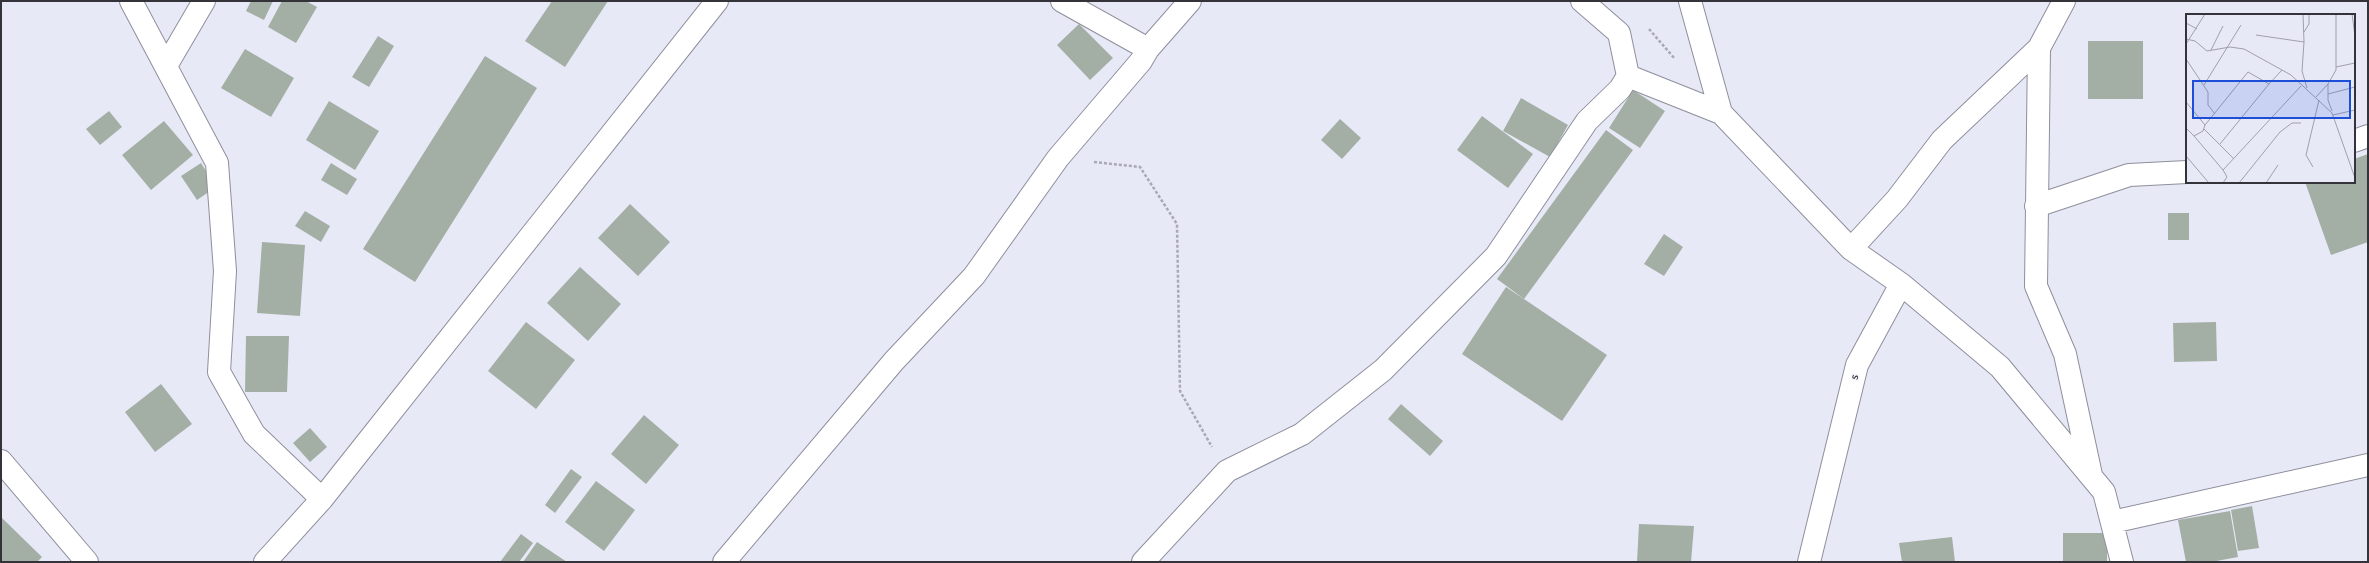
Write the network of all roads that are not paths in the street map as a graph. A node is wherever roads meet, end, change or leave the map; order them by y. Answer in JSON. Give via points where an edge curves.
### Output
{"nodes":[{"id":1,"x":131,"y":1,"type":"edge"},
{"id":2,"x":204,"y":1,"type":"edge"},
{"id":3,"x":717,"y":1,"type":"edge"},
{"id":4,"x":1062,"y":1,"type":"edge"},
{"id":5,"x":1190,"y":1,"type":"edge"},
{"id":6,"x":1582,"y":1,"type":"edge"},
{"id":7,"x":1690,"y":1,"type":"edge"},
{"id":8,"x":2064,"y":1,"type":"edge"},
{"id":9,"x":2039,"y":48,"type":"junction"},
{"id":10,"x":1148,"y":49,"type":"junction"},
{"id":11,"x":166,"y":66,"type":"junction"},
{"id":12,"x":1628,"y":76,"type":"junction"},
{"id":13,"x":1721,"y":114,"type":"junction"},
{"id":14,"x":2368,"y":136,"type":"edge"},
{"id":15,"x":2355,"y":142,"type":"edge"},
{"id":16,"x":2186,"y":172,"type":"edge"},
{"id":17,"x":2036,"y":206,"type":"junction"},
{"id":18,"x":1851,"y":249,"type":"junction"},
{"id":19,"x":1901,"y":284,"type":"junction"},
{"id":20,"x":1,"y":461,"type":"edge"},
{"id":21,"x":2368,"y":465,"type":"edge"},
{"id":22,"x":2092,"y":478,"type":"junction"},
{"id":23,"x":322,"y":499,"type":"junction"},
{"id":24,"x":2112,"y":522,"type":"junction"},
{"id":25,"x":87,"y":562,"type":"edge"},
{"id":26,"x":265,"y":562,"type":"edge"},
{"id":27,"x":724,"y":562,"type":"edge"},
{"id":28,"x":1144,"y":562,"type":"edge"},
{"id":29,"x":1809,"y":562,"type":"edge"},
{"id":30,"x":2122,"y":562,"type":"edge"}],
"edges":[{"from":1,"to":11,"type":"street"},
{"from":2,"to":11,"type":"street"},
{"from":3,"to":23,"type":"street"},
{"from":4,"to":10,"type":"street"},
{"from":5,"to":10,"type":"street"},
{"from":6,"to":12,"type":"street","via":[[1619,33]]},
{"from":7,"to":13,"type":"street"},
{"from":8,"to":9,"type":"street"},
{"from":9,"to":17,"type":"street"},
{"from":9,"to":18,"type":"street","via":[[1942,140],[1897,199]]},
{"from":10,"to":27,"type":"street","via":[[1141,61],[1058,158],[974,276],[894,361]]},
{"from":11,"to":23,"type":"street","via":[[217,163],[225,271],[219,372],[254,434]]},
{"from":12,"to":13,"type":"street"},
{"from":12,"to":28,"type":"street","via":[[1620,89],[1587,121],[1496,256],[1383,370],[1302,434],[1227,471]]},
{"from":13,"to":18,"type":"street"},
{"from":14,"to":15,"type":"street"},
{"from":16,"to":17,"type":"street","via":[[2129,175]]},
{"from":17,"to":22,"type":"street","via":[[2036,286],[2065,354]]},
{"from":18,"to":19,"type":"street"},
{"from":19,"to":22,"type":"street","via":[[2000,367]]},
{"from":19,"to":29,"type":"street","name":"s","via":[[1857,365]]},
{"from":20,"to":25,"type":"street"},
{"from":21,"to":24,"type":"street"},
{"from":22,"to":24,"type":"street","via":[[2104,492]]},
{"from":23,"to":26,"type":"street"},
{"from":24,"to":30,"type":"street"}]}
